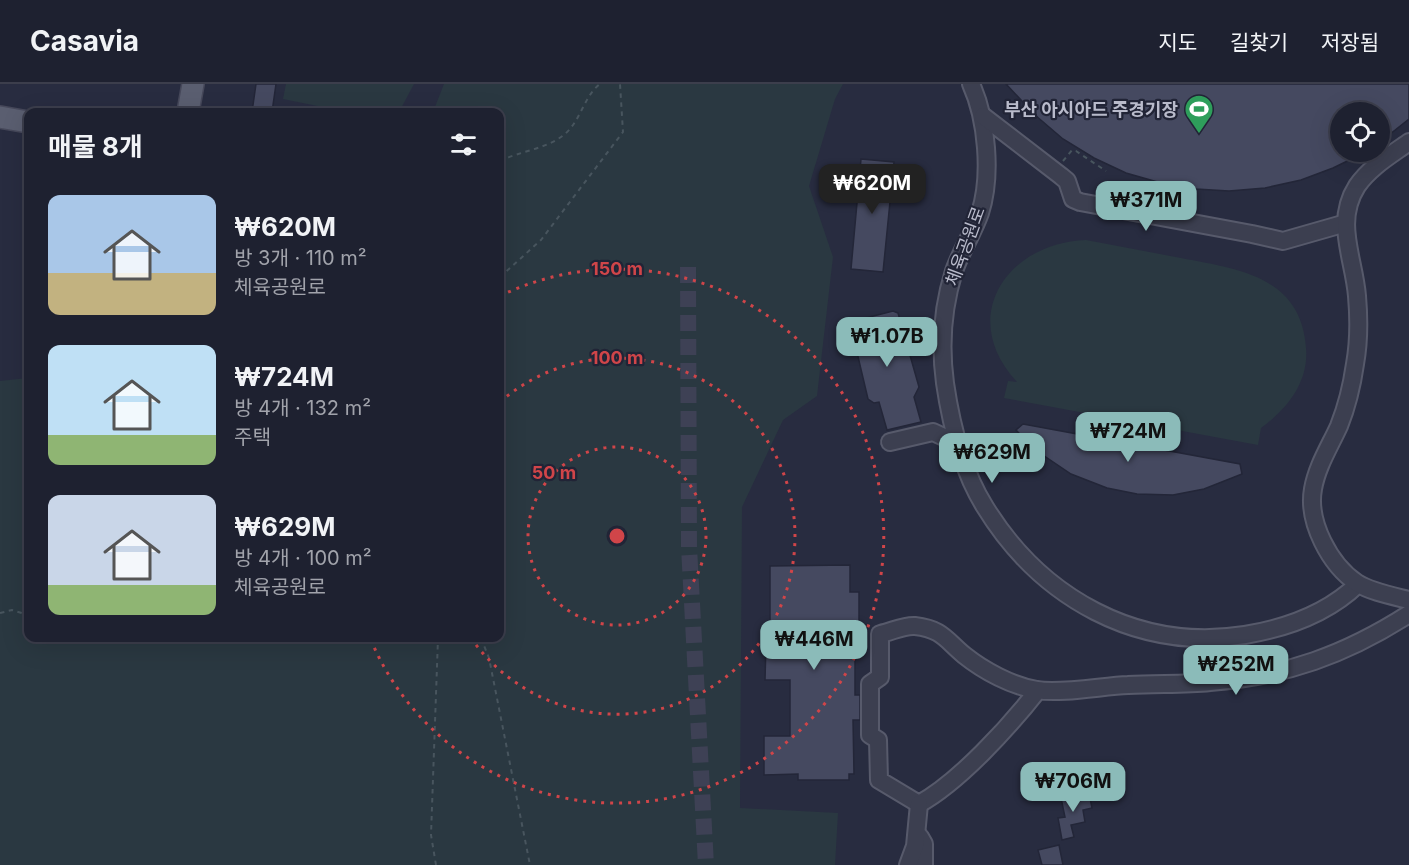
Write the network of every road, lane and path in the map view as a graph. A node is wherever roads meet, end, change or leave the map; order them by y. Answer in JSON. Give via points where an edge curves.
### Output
{"nodes":[{"id":1,"x":193,"y":84,"type":"edge"},
{"id":2,"x":600,"y":84,"type":"edge"},
{"id":3,"x":620,"y":84,"type":"edge"},
{"id":4,"x":971,"y":84,"type":"edge"},
{"id":5,"x":189,"y":108,"type":"edge"},
{"id":6,"x":983,"y":116,"type":"junction"},
{"id":7,"x":0,"y":117,"type":"edge"},
{"id":8,"x":24,"y":121,"type":"edge"},
{"id":9,"x":1409,"y":142,"type":"edge"},
{"id":10,"x":504,"y":159,"type":"edge"},
{"id":11,"x":1058,"y":161,"type":"dead end"},
{"id":12,"x":1106,"y":171,"type":"dead end"},
{"id":13,"x":1346,"y":223,"type":"junction"},
{"id":14,"x":504,"y":273,"type":"edge"},
{"id":15,"x":890,"y":442,"type":"dead end"},
{"id":16,"x":959,"y":444,"type":"junction"},
{"id":17,"x":1358,"y":584,"type":"junction"},
{"id":18,"x":1409,"y":600,"type":"edge"},
{"id":19,"x":0,"y":614,"type":"edge"},
{"id":20,"x":24,"y":614,"type":"edge"},
{"id":21,"x":1409,"y":614,"type":"edge"},
{"id":22,"x":438,"y":642,"type":"edge"},
{"id":23,"x":483,"y":642,"type":"edge"},
{"id":24,"x":1038,"y":690,"type":"junction"},
{"id":25,"x":919,"y":804,"type":"junction"},
{"id":26,"x":917,"y":831,"type":"junction"},
{"id":27,"x":436,"y":865,"type":"edge"},
{"id":28,"x":530,"y":865,"type":"edge"},
{"id":29,"x":908,"y":865,"type":"edge"},
{"id":30,"x":924,"y":865,"type":"edge"}],
"edges":[{"from":1,"to":5,"type":"main road"},
{"from":2,"to":10,"type":"path","via":[[563,136]]},
{"from":3,"to":14,"type":"path","via":[[623,132],[541,240]]},
{"from":4,"to":6,"type":"street","name":"체육공원로"},
{"from":6,"to":13,"type":"street","via":[[1067,181],[1073,199],[1080,202],[1252,234],[1276,242]]},
{"from":6,"to":16,"type":"street","name":"체육공원로","via":[[985,183],[981,210],[954,270],[944,324],[945,383]]},
{"from":7,"to":8,"type":"main road"},
{"from":9,"to":13,"type":"street","via":[[1357,186]]},
{"from":11,"to":12,"type":"path","via":[[1064,161],[1072,150]]},
{"from":13,"to":17,"type":"street","via":[[1345,241],[1357,294],[1355,364],[1339,424],[1316,479],[1313,512],[1330,554]]},
{"from":15,"to":16,"type":"street","via":[[933,432]]},
{"from":16,"to":17,"type":"street","name":"체육공원로","via":[[984,506],[1021,555],[1041,575],[1095,614],[1124,625],[1205,639],[1261,632],[1318,613],[1342,600]]},
{"from":17,"to":18,"type":"street"},
{"from":19,"to":20,"type":"path","via":[[12,610]]},
{"from":21,"to":24,"type":"street","via":[[1340,653],[1268,675],[1208,683]]},
{"from":22,"to":27,"type":"path","via":[[430,836]]},
{"from":23,"to":28,"type":"path"},
{"from":24,"to":25,"type":"street","via":[[940,793]]},
{"from":24,"to":25,"type":"street","via":[[983,669],[945,635],[932,629],[912,626],[880,634],[880,677],[870,684],[870,735],[878,740],[879,780]]},
{"from":25,"to":26,"type":"street"},
{"from":26,"to":29,"type":"street"},
{"from":26,"to":30,"type":"street","via":[[924,844]]}]}
